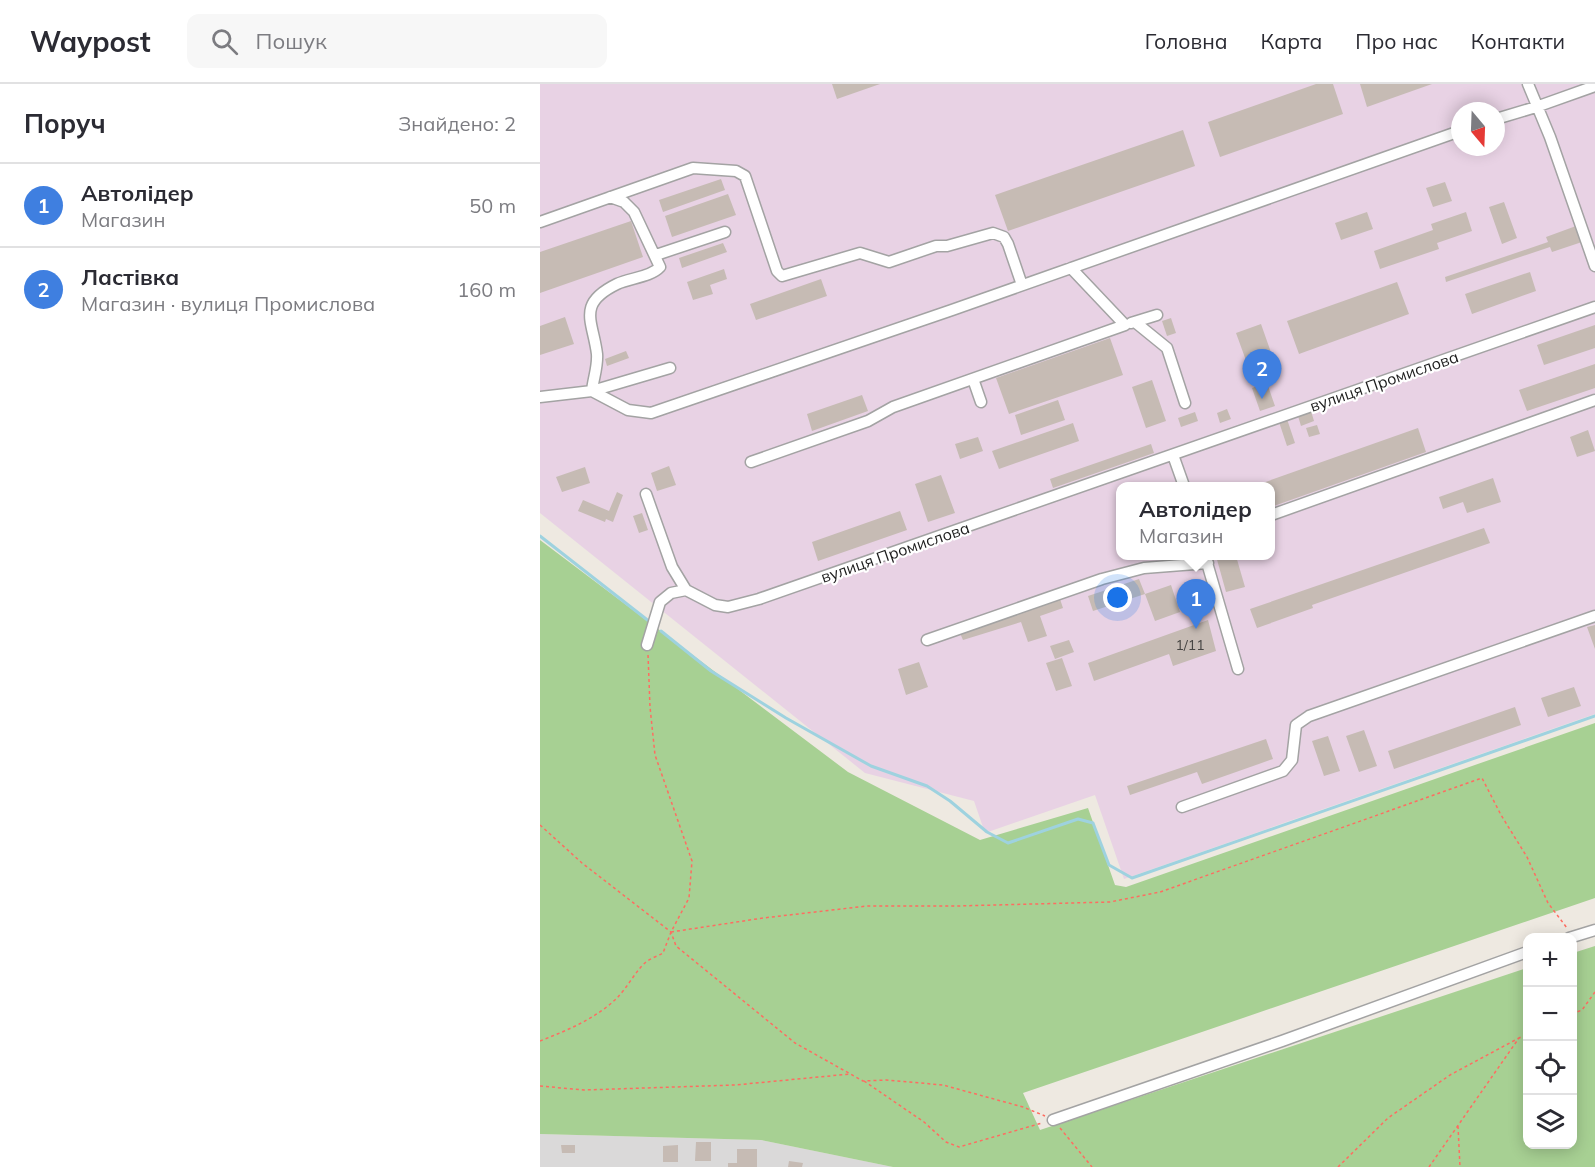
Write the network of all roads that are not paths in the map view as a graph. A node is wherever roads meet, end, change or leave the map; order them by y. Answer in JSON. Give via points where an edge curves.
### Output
{"nodes":[{"id":1,"x":1528,"y":84,"type":"edge"},
{"id":2,"x":1595,"y":86,"type":"edge"},
{"id":3,"x":1536,"y":107,"type":"junction"},
{"id":4,"x":1505,"y":116,"type":"edge"},
{"id":5,"x":1451,"y":134,"type":"edge"},
{"id":6,"x":610,"y":198,"type":"junction"},
{"id":7,"x":540,"y":222,"type":"edge"},
{"id":8,"x":725,"y":232,"type":"dead end"},
{"id":9,"x":656,"y":255,"type":"junction"},
{"id":10,"x":1595,"y":266,"type":"edge"},
{"id":11,"x":1071,"y":268,"type":"junction"},
{"id":12,"x":1022,"y":285,"type":"junction"},
{"id":13,"x":1595,"y":307,"type":"edge"},
{"id":14,"x":1157,"y":315,"type":"dead end"},
{"id":15,"x":1130,"y":323,"type":"junction"},
{"id":16,"x":670,"y":368,"type":"dead end"},
{"id":17,"x":974,"y":379,"type":"junction"},
{"id":18,"x":592,"y":391,"type":"junction"},
{"id":19,"x":540,"y":397,"type":"edge"},
{"id":20,"x":1595,"y":400,"type":"edge"},
{"id":21,"x":981,"y":402,"type":"dead end"},
{"id":22,"x":1185,"y":404,"type":"dead end"},
{"id":23,"x":1173,"y":454,"type":"junction"},
{"id":24,"x":751,"y":462,"type":"dead end"},
{"id":25,"x":1183,"y":482,"type":"edge"},
{"id":26,"x":646,"y":494,"type":"dead end"},
{"id":27,"x":1275,"y":514,"type":"edge"},
{"id":28,"x":1199,"y":560,"type":"edge"},
{"id":29,"x":1206,"y":560,"type":"edge"},
{"id":30,"x":686,"y":590,"type":"junction"},
{"id":31,"x":1595,"y":616,"type":"edge"},
{"id":32,"x":927,"y":640,"type":"dead end"},
{"id":33,"x":647,"y":645,"type":"road end"},
{"id":34,"x":1238,"y":669,"type":"dead end"},
{"id":35,"x":1182,"y":807,"type":"dead end"},
{"id":36,"x":1595,"y":930,"type":"edge"},
{"id":37,"x":1577,"y":935,"type":"edge"},
{"id":38,"x":1523,"y":953,"type":"edge"},
{"id":39,"x":1053,"y":1120,"type":"road end"}],
"edges":[{"from":1,"to":3,"type":"street"},
{"from":2,"to":3,"type":"street"},
{"from":3,"to":4,"type":"street"},
{"from":3,"to":10,"type":"street"},
{"from":5,"to":11,"type":"street"},
{"from":6,"to":7,"type":"street"},
{"from":6,"to":9,"type":"street","via":[[624,202],[634,212]]},
{"from":6,"to":12,"type":"street","via":[[693,168],[736,171],[746,176],[777,271],[782,276],[860,253],[889,262],[993,233],[1004,237],[1008,244]]},
{"from":8,"to":9,"type":"street"},
{"from":9,"to":18,"type":"street","via":[[659,269],[618,279],[594,302],[590,326],[597,357]]},
{"from":11,"to":12,"type":"street"},
{"from":11,"to":15,"type":"street"},
{"from":12,"to":18,"type":"street","via":[[651,413],[628,410]]},
{"from":13,"to":23,"type":"street","name":"вулиця Промислова"},
{"from":14,"to":15,"type":"street"},
{"from":15,"to":17,"type":"street"},
{"from":15,"to":22,"type":"street","via":[[1167,348]]},
{"from":16,"to":18,"type":"street"},
{"from":17,"to":21,"type":"street"},
{"from":17,"to":24,"type":"street"},
{"from":18,"to":19,"type":"street"},
{"from":20,"to":27,"type":"street"},
{"from":23,"to":25,"type":"street"},
{"from":23,"to":30,"type":"street","name":"вулиця Промислова","via":[[759,600],[728,607],[715,605]]},
{"from":26,"to":30,"type":"street","via":[[672,567]]},
{"from":28,"to":32,"type":"street","via":[[1102,579]]},
{"from":29,"to":34,"type":"street"},
{"from":30,"to":33,"type":"street","via":[[671,593],[660,602]]},
{"from":31,"to":35,"type":"street","via":[[1309,716],[1296,725],[1292,760],[1283,771]]},
{"from":36,"to":37,"type":"street"},
{"from":38,"to":39,"type":"street"}]}
